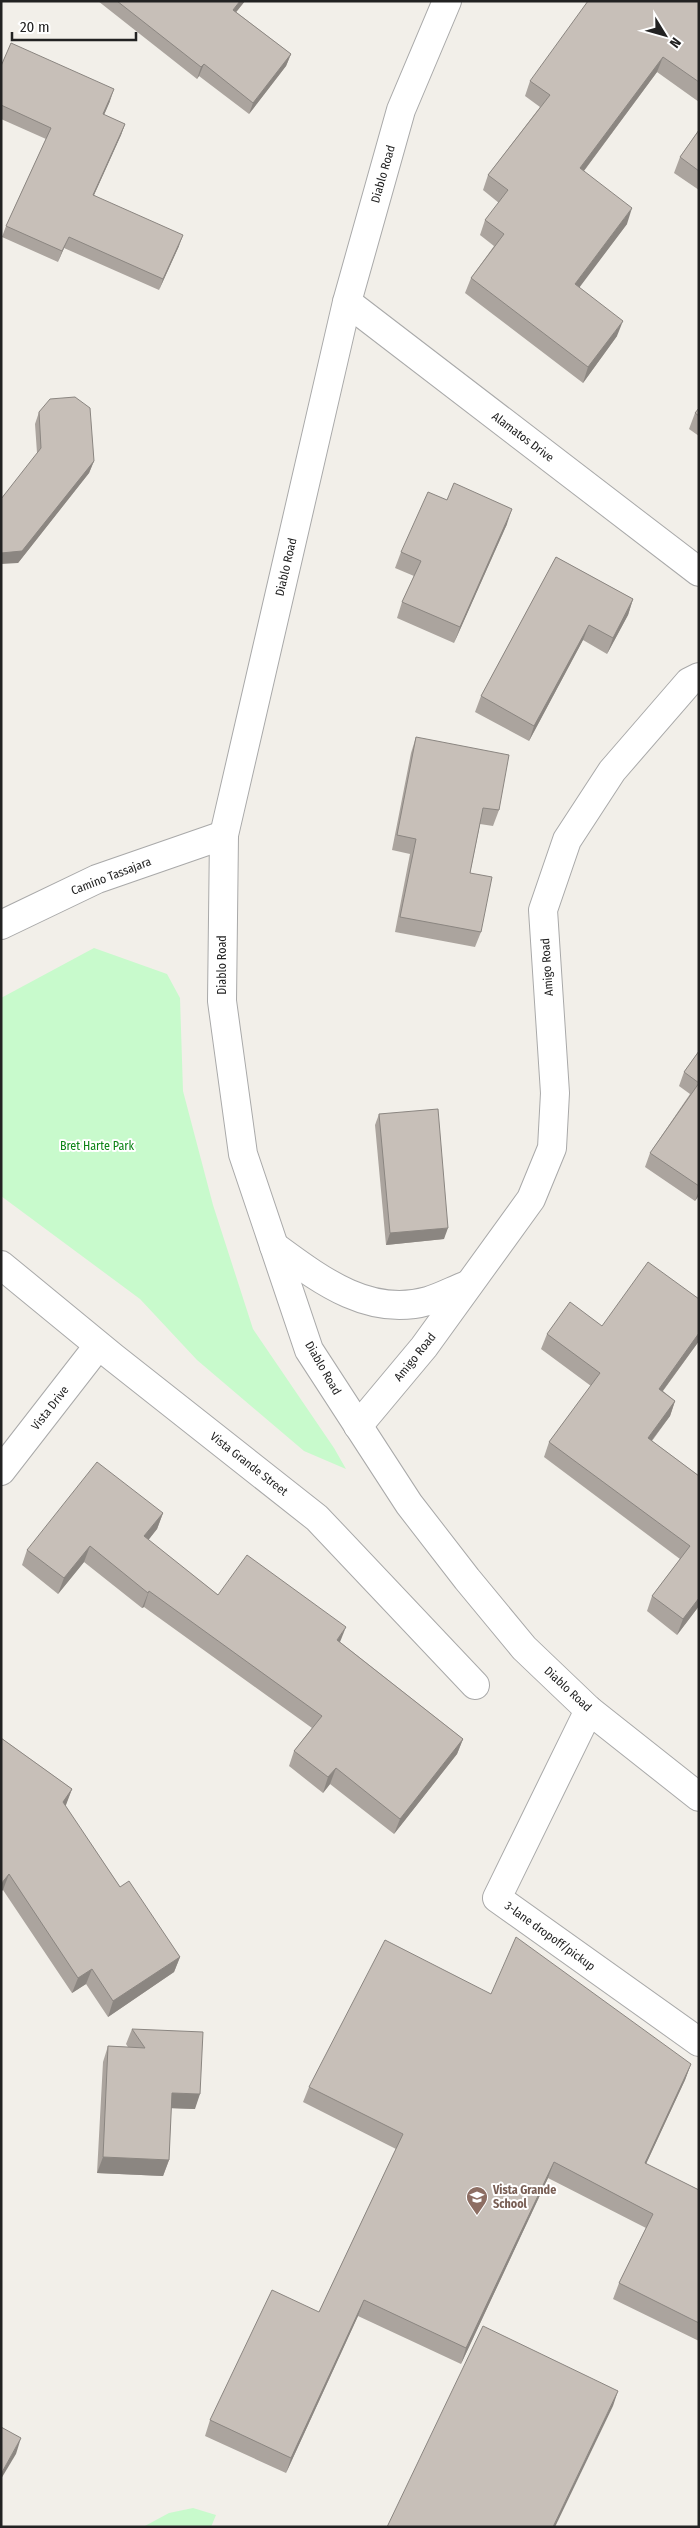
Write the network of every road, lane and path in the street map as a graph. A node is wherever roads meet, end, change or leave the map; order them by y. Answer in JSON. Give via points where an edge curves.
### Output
{"nodes":[{"id":1,"x":447,"y":1,"type":"edge"},
{"id":2,"x":347,"y":302,"type":"junction"},
{"id":3,"x":699,"y":572,"type":"edge"},
{"id":4,"x":699,"y":677,"type":"edge"},
{"id":5,"x":224,"y":835,"type":"junction"},
{"id":6,"x":1,"y":925,"type":"edge"},
{"id":7,"x":274,"y":1246,"type":"junction"},
{"id":8,"x":1,"y":1265,"type":"edge"},
{"id":9,"x":468,"y":1285,"type":"junction"},
{"id":10,"x":98,"y":1346,"type":"junction"},
{"id":11,"x":358,"y":1426,"type":"junction"},
{"id":12,"x":1,"y":1471,"type":"edge"},
{"id":13,"x":475,"y":1685,"type":"dead end"},
{"id":14,"x":590,"y":1710,"type":"junction"},
{"id":15,"x":699,"y":1797,"type":"edge"},
{"id":16,"x":699,"y":2042,"type":"edge"}],
"edges":[{"from":1,"to":2,"type":"street","name":"Diablo Road","via":[[400,110]]},
{"from":2,"to":3,"type":"street","name":"Alamatos Drive"},
{"from":2,"to":5,"type":"street","name":"Diablo Road"},
{"from":4,"to":9,"type":"street","name":"Amigo Road","via":[[689,682],[612,771],[567,840],[543,910],[555,1093],[552,1148],[531,1199]]},
{"from":5,"to":6,"type":"street","name":"Camino Tassajara","via":[[97,879]]},
{"from":5,"to":7,"type":"street","name":"Diablo Road","via":[[222,1001],[243,1154]]},
{"from":7,"to":9,"type":"street","via":[[320,1280],[354,1297],[388,1306],[427,1301]]},
{"from":7,"to":11,"type":"street","name":"Diablo Road","via":[[309,1350]]},
{"from":8,"to":10,"type":"street","name":"Vista Grande Street"},
{"from":9,"to":11,"type":"street","name":"Amigo Road","via":[[424,1347]]},
{"from":10,"to":12,"type":"street","name":"Vista Drive"},
{"from":10,"to":13,"type":"street","name":"Vista Grande Street","via":[[317,1518]]},
{"from":11,"to":14,"type":"street","name":"Diablo Road","via":[[409,1504],[467,1579],[524,1648]]},
{"from":14,"to":15,"type":"street","name":"Diablo Road"},
{"from":14,"to":16,"type":"street","name":"3-lane dropoff/pickup","via":[[498,1898]]}]}
